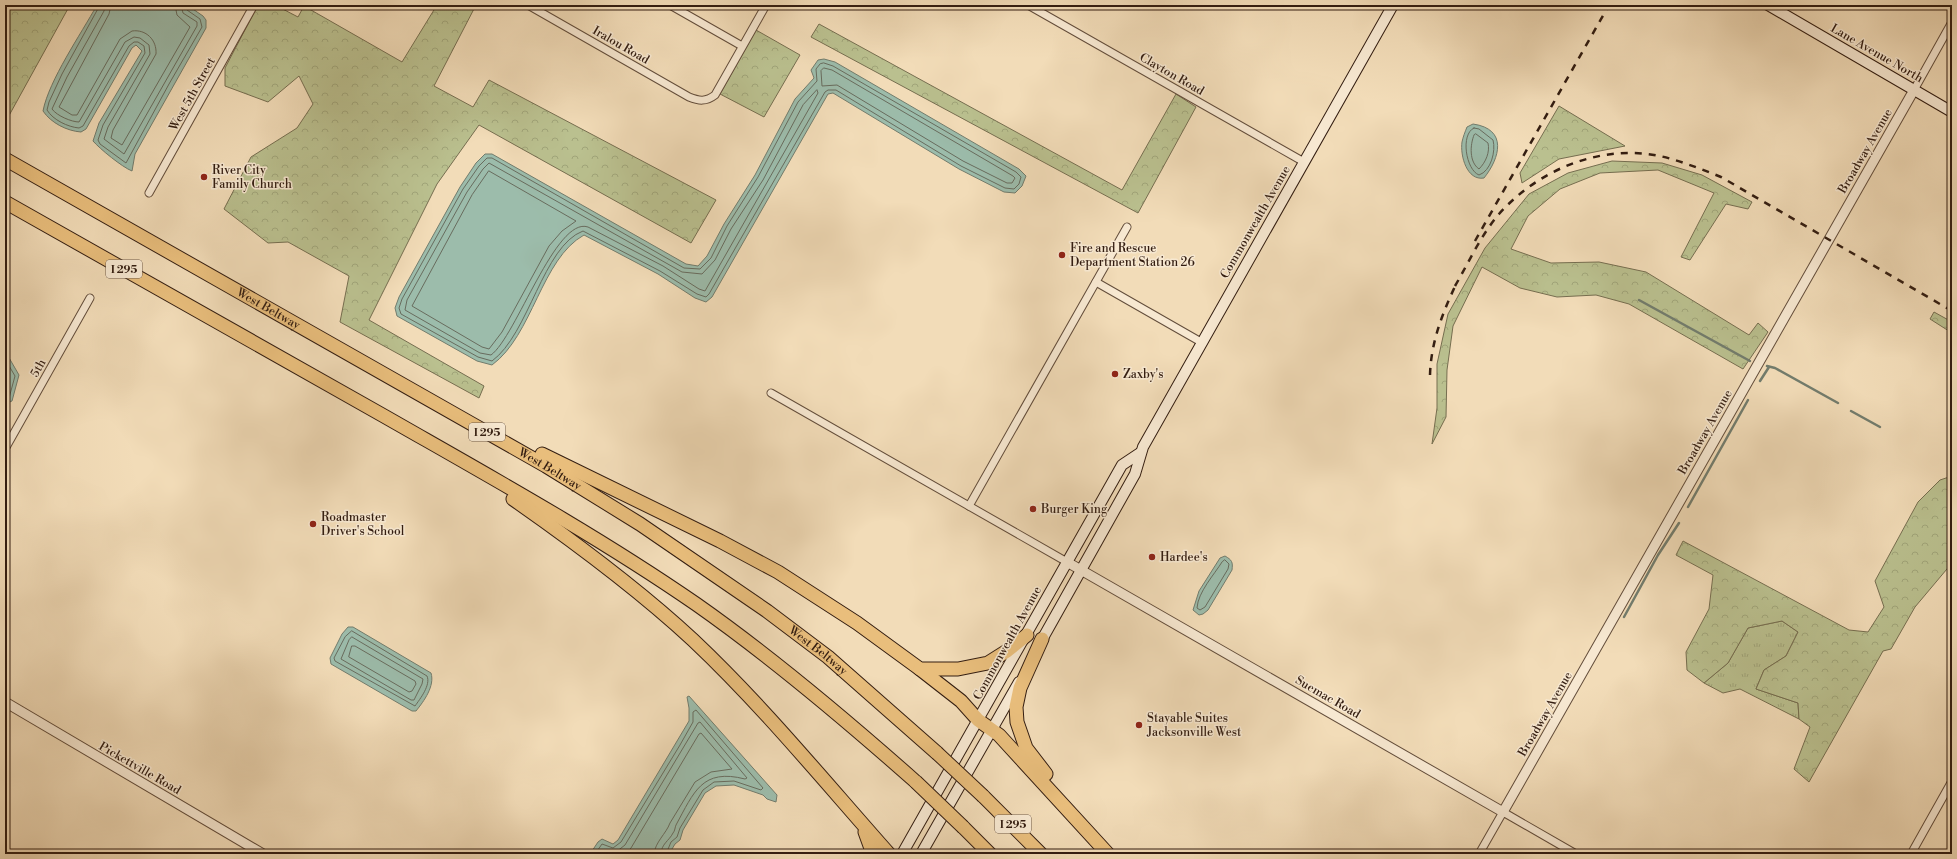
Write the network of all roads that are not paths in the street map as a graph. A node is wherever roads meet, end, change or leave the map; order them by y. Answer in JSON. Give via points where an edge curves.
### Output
{"nodes":[{"id":1,"x":254,"y":5,"type":"edge"},
{"id":2,"x":528,"y":5,"type":"edge"},
{"id":3,"x":670,"y":5,"type":"edge"},
{"id":4,"x":766,"y":5,"type":"edge"},
{"id":5,"x":1028,"y":5,"type":"edge"},
{"id":6,"x":1393,"y":5,"type":"edge"},
{"id":7,"x":1768,"y":5,"type":"edge"},
{"id":8,"x":1952,"y":22,"type":"edge"},
{"id":9,"x":742,"y":46,"type":"junction"},
{"id":10,"x":1914,"y":90,"type":"junction"},
{"id":11,"x":1952,"y":112,"type":"edge"},
{"id":12,"x":5,"y":160,"type":"edge"},
{"id":13,"x":1304,"y":162,"type":"junction"},
{"id":14,"x":149,"y":193,"type":"dead end"},
{"id":15,"x":5,"y":202,"type":"edge"},
{"id":16,"x":1127,"y":227,"type":"dead end"},
{"id":17,"x":1096,"y":282,"type":"junction"},
{"id":18,"x":90,"y":298,"type":"dead end"},
{"id":19,"x":1201,"y":342,"type":"junction"},
{"id":20,"x":771,"y":393,"type":"dead end"},
{"id":21,"x":441,"y":406,"type":"junction"},
{"id":22,"x":5,"y":449,"type":"edge"},
{"id":23,"x":1140,"y":452,"type":"junction"},
{"id":24,"x":448,"y":453,"type":"junction"},
{"id":25,"x":969,"y":506,"type":"junction"},
{"id":26,"x":1067,"y":562,"type":"junction"},
{"id":27,"x":1081,"y":570,"type":"junction"},
{"id":28,"x":1026,"y":635,"type":"junction"},
{"id":29,"x":1042,"y":639,"type":"junction"},
{"id":30,"x":920,"y":669,"type":"junction"},
{"id":31,"x":5,"y":702,"type":"edge"},
{"id":32,"x":978,"y":720,"type":"junction"},
{"id":33,"x":992,"y":730,"type":"junction"},
{"id":34,"x":1952,"y":781,"type":"edge"},
{"id":35,"x":1503,"y":812,"type":"junction"},
{"id":36,"x":861,"y":823,"type":"junction"},
{"id":37,"x":264,"y":854,"type":"edge"},
{"id":38,"x":873,"y":854,"type":"edge"},
{"id":39,"x":889,"y":854,"type":"edge"},
{"id":40,"x":902,"y":854,"type":"edge"},
{"id":41,"x":921,"y":854,"type":"edge"},
{"id":42,"x":990,"y":854,"type":"edge"},
{"id":43,"x":1041,"y":854,"type":"edge"},
{"id":44,"x":1109,"y":854,"type":"edge"},
{"id":45,"x":1479,"y":854,"type":"edge"},
{"id":46,"x":1576,"y":854,"type":"edge"},
{"id":47,"x":1911,"y":854,"type":"edge"}],
"edges":[{"from":1,"to":14,"type":"street","name":"West 5th Street"},
{"from":2,"to":9,"type":"street","name":"Iralou Road","via":[[697,100],[705,101],[715,95]]},
{"from":3,"to":9,"type":"street"},
{"from":4,"to":9,"type":"street"},
{"from":5,"to":13,"type":"street","name":"Clayton Road"},
{"from":6,"to":13,"type":"main road","name":"Commonwealth Avenue"},
{"from":7,"to":10,"type":"main road","name":"Lane Avenue North"},
{"from":8,"to":10,"type":"street","name":"Broadway Avenue"},
{"from":10,"to":11,"type":"main road","name":"Lane Avenue North"},
{"from":10,"to":35,"type":"street","name":"Broadway Avenue"},
{"from":12,"to":21,"type":"highway","name":"West Beltway","number":"I 295"},
{"from":13,"to":19,"type":"main road","name":"Commonwealth Avenue"},
{"from":15,"to":24,"type":"highway","number":"I 295"},
{"from":16,"to":17,"type":"street"},
{"from":17,"to":19,"type":"street"},
{"from":17,"to":25,"type":"street"},
{"from":18,"to":22,"type":"street","name":"5th"},
{"from":19,"to":23,"type":"main road","name":"Commonwealth Avenue"},
{"from":20,"to":25,"type":"street"},
{"from":21,"to":30,"type":"highway","via":[[480,421],[551,459],[750,556],[832,606]]},
{"from":21,"to":43,"type":"highway","name":"West Beltway","number":"I 295","bridge":true,"via":[[640,524],[738,590],[828,657],[937,753]]},
{"from":23,"to":26,"type":"main road","name":"Commonwealth Avenue","via":[[1122,465]]},
{"from":23,"to":27,"type":"main road","name":"Commonwealth Avenue","via":[[1135,474]]},
{"from":24,"to":36,"type":"highway","via":[[600,561],[693,640],[744,692]]},
{"from":24,"to":42,"type":"highway","number":"I 295","bridge":true,"via":[[595,538],[696,604],[800,682],[916,782]]},
{"from":25,"to":26,"type":"street"},
{"from":26,"to":27,"type":"street","name":"Suemac Road"},
{"from":26,"to":28,"type":"main road","name":"Commonwealth Avenue"},
{"from":27,"to":29,"type":"main road","name":"Commonwealth Avenue"},
{"from":27,"to":35,"type":"street","name":"Suemac Road"},
{"from":28,"to":30,"type":"highway","via":[[988,663],[958,670]]},
{"from":28,"to":32,"type":"main road","name":"Commonwealth Avenue"},
{"from":29,"to":33,"type":"main road","name":"Commonwealth Avenue"},
{"from":29,"to":44,"type":"highway","via":[[1020,688],[1016,707],[1017,722],[1026,748]]},
{"from":30,"to":32,"type":"highway","via":[[961,701]]},
{"from":31,"to":37,"type":"street","name":"Pickettville Road"},
{"from":32,"to":33,"type":"highway"},
{"from":32,"to":40,"type":"main road","name":"Commonwealth Avenue"},
{"from":33,"to":41,"type":"main road","name":"Commonwealth Avenue"},
{"from":33,"to":44,"type":"highway","via":[[1010,746]]},
{"from":34,"to":47,"type":"street"},
{"from":35,"to":45,"type":"street","name":"Broadway Avenue"},
{"from":35,"to":46,"type":"street","name":"Suemac Road"},
{"from":36,"to":38,"type":"highway"},
{"from":36,"to":39,"type":"highway"}]}
